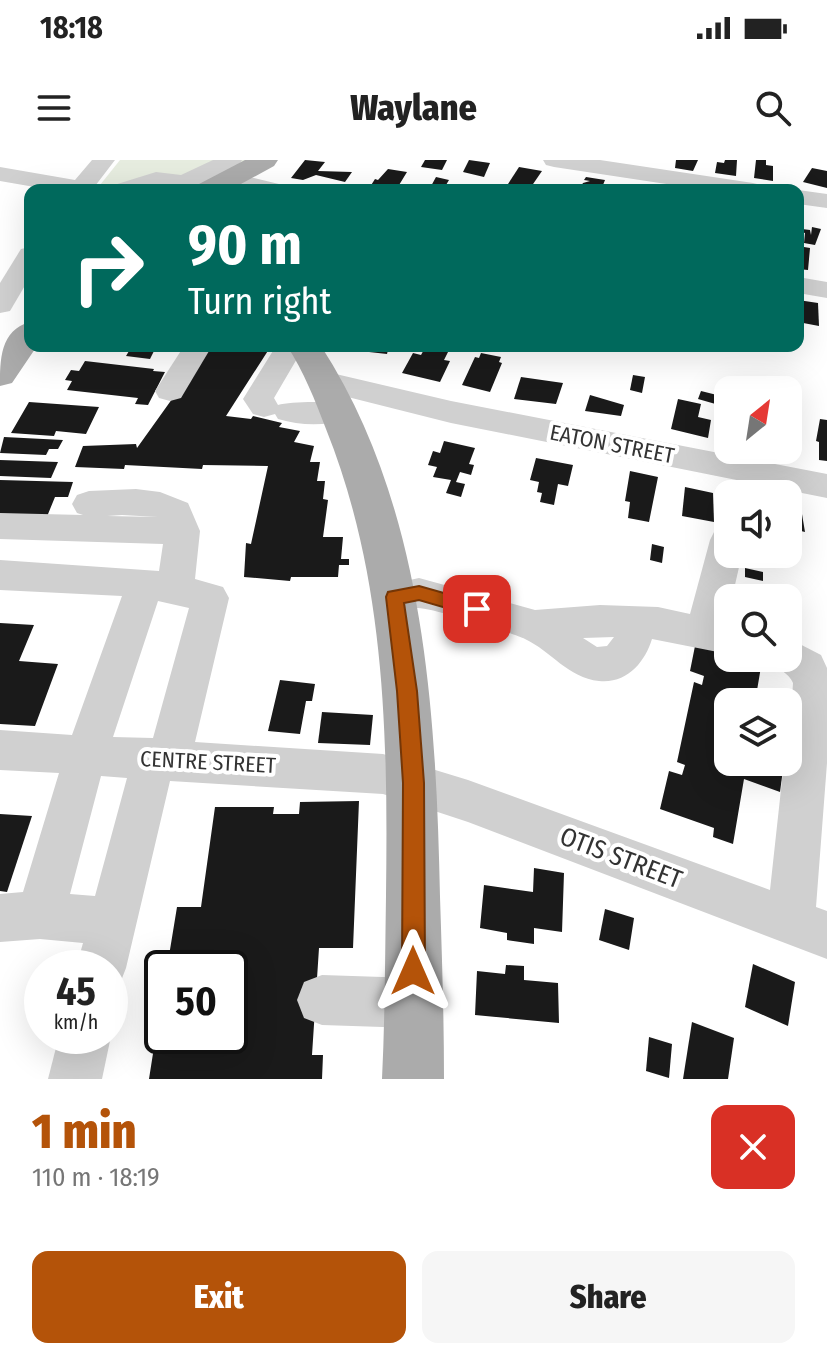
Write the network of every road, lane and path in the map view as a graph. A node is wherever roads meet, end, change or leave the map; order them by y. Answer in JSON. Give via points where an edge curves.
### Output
{"nodes":[{"id":1,"x":104,"y":160,"type":"edge"},
{"id":2,"x":265,"y":160,"type":"edge"},
{"id":3,"x":554,"y":160,"type":"edge"},
{"id":4,"x":0,"y":174,"type":"edge"},
{"id":5,"x":187,"y":179,"type":"edge"},
{"id":6,"x":53,"y":184,"type":"edge"},
{"id":7,"x":84,"y":184,"type":"edge"},
{"id":8,"x":157,"y":184,"type":"edge"},
{"id":9,"x":227,"y":184,"type":"edge"},
{"id":10,"x":713,"y":184,"type":"edge"},
{"id":11,"x":804,"y":198,"type":"edge"},
{"id":12,"x":827,"y":201,"type":"edge"},
{"id":13,"x":0,"y":248,"type":"edge"},
{"id":14,"x":24,"y":253,"type":"edge"},
{"id":15,"x":24,"y":264,"type":"edge"},
{"id":16,"x":804,"y":286,"type":"edge"},
{"id":17,"x":827,"y":290,"type":"edge"},
{"id":18,"x":0,"y":305,"type":"edge"},
{"id":19,"x":18,"y":335,"type":"edge"},
{"id":20,"x":194,"y":352,"type":"edge"},
{"id":21,"x":286,"y":352,"type":"edge"},
{"id":22,"x":288,"y":352,"type":"edge"},
{"id":23,"x":0,"y":375,"type":"edge"},
{"id":24,"x":321,"y":383,"type":"edge"},
{"id":25,"x":170,"y":391,"type":"dead end"},
{"id":26,"x":398,"y":401,"type":"junction"},
{"id":27,"x":734,"y":480,"type":"edge"},
{"id":28,"x":802,"y":485,"type":"edge"},
{"id":29,"x":827,"y":486,"type":"edge"},
{"id":30,"x":0,"y":526,"type":"edge"},
{"id":31,"x":0,"y":575,"type":"edge"},
{"id":32,"x":176,"y":591,"type":"junction"},
{"id":33,"x":395,"y":597,"type":"junction"},
{"id":34,"x":714,"y":635,"type":"edge"},
{"id":35,"x":802,"y":664,"type":"edge"},
{"id":36,"x":0,"y":750,"type":"edge"},
{"id":37,"x":86,"y":754,"type":"junction"},
{"id":38,"x":162,"y":759,"type":"junction"},
{"id":39,"x":413,"y":783,"type":"junction"},
{"id":40,"x":20,"y":917,"type":"edge"},
{"id":41,"x":112,"y":922,"type":"junction"},
{"id":42,"x":809,"y":929,"type":"edge"},
{"id":43,"x":105,"y":950,"type":"edge"},
{"id":44,"x":322,"y":1000,"type":"dead end"},
{"id":45,"x":413,"y":1003,"type":"junction"},
{"id":46,"x":81,"y":1054,"type":"edge"},
{"id":47,"x":75,"y":1079,"type":"edge"},
{"id":48,"x":413,"y":1079,"type":"edge"}],
"edges":[{"from":1,"to":7,"type":"street"},
{"from":2,"to":5,"type":"main road"},
{"from":3,"to":10,"type":"street"},
{"from":4,"to":6,"type":"street"},
{"from":5,"to":8,"type":"street"},
{"from":5,"to":9,"type":"street"},
{"from":11,"to":12,"type":"street"},
{"from":13,"to":14,"type":"street"},
{"from":15,"to":18,"type":"street"},
{"from":16,"to":17,"type":"street"},
{"from":19,"to":23,"type":"main road"},
{"from":20,"to":25,"type":"street"},
{"from":21,"to":24,"type":"street","name":"EATON STREET","via":[[258,399],[277,410],[325,415]]},
{"from":22,"to":24,"type":"street","name":"EATON STREET"},
{"from":24,"to":26,"type":"street","name":"EATON STREET"},
{"from":24,"to":26,"type":"street","via":[[369,413]]},
{"from":24,"to":33,"type":"main road","via":[[371,498]]},
{"from":26,"to":27,"type":"street","name":"EATON STREET"},
{"from":28,"to":29,"type":"street","name":"EATON STREET"},
{"from":30,"to":32,"type":"street","via":[[182,531]]},
{"from":31,"to":32,"type":"street"},
{"from":32,"to":37,"type":"street"},
{"from":32,"to":38,"type":"street"},
{"from":33,"to":34,"type":"street","via":[[419,593],[535,626],[600,664],[626,653],[634,639],[634,623]]},
{"from":33,"to":39,"type":"main road"},
{"from":35,"to":42,"type":"street","via":[[813,683]]},
{"from":36,"to":37,"type":"street","name":"CENTRE STREET"},
{"from":37,"to":38,"type":"street","name":"CENTRE STREET"},
{"from":37,"to":40,"type":"street"},
{"from":38,"to":39,"type":"street","name":"CENTRE STREET","via":[[357,770]]},
{"from":38,"to":41,"type":"street"},
{"from":39,"to":42,"type":"street","name":"OTIS STREET"},
{"from":39,"to":45,"type":"main road"},
{"from":40,"to":41,"type":"street"},
{"from":41,"to":43,"type":"street"},
{"from":44,"to":45,"type":"street"},
{"from":45,"to":48,"type":"main road"},
{"from":46,"to":47,"type":"street"}]}
